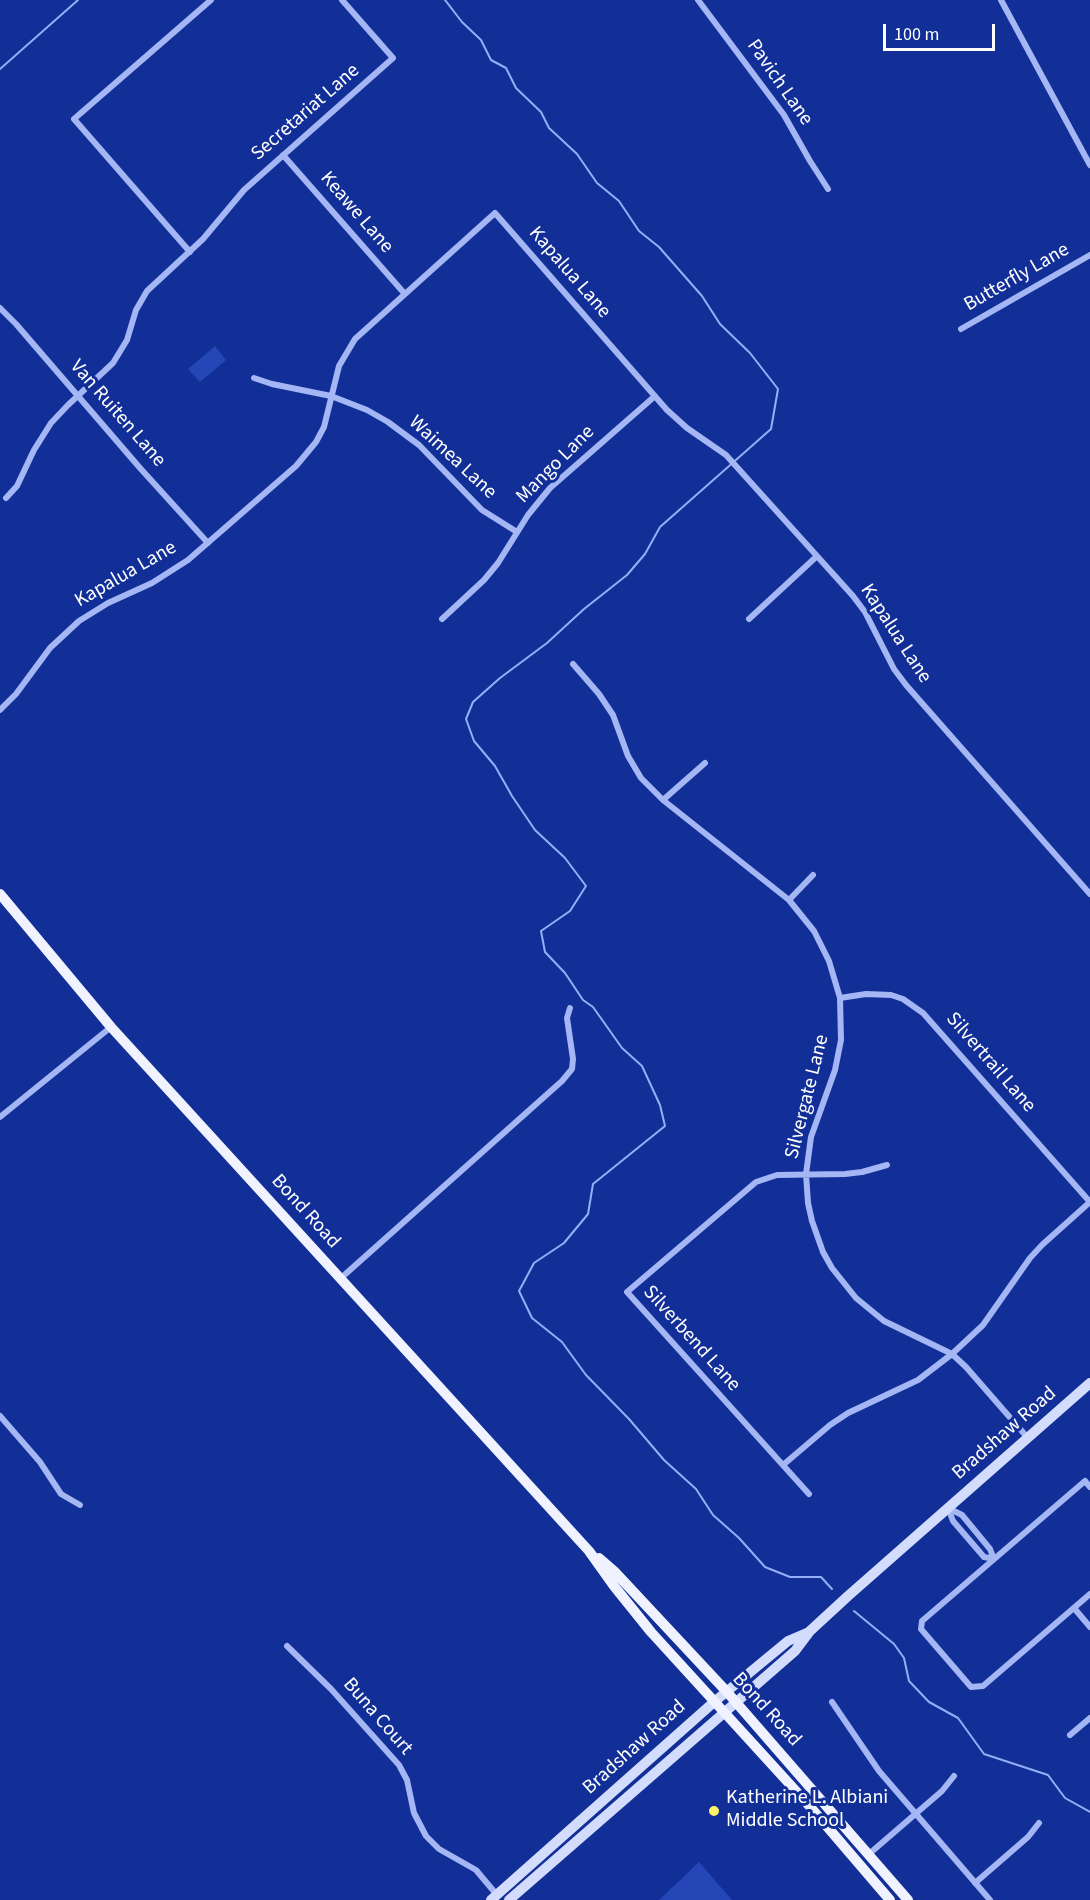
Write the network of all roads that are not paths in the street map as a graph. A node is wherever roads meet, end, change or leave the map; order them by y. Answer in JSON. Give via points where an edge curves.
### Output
{"nodes":[{"id":1,"x":211,"y":0,"type":"edge"},
{"id":2,"x":342,"y":0,"type":"edge"},
{"id":3,"x":698,"y":0,"type":"edge"},
{"id":4,"x":1001,"y":0,"type":"edge"},
{"id":5,"x":283,"y":155,"type":"junction"},
{"id":6,"x":1090,"y":165,"type":"edge"},
{"id":7,"x":828,"y":189,"type":"dead end"},
{"id":8,"x":190,"y":252,"type":"junction"},
{"id":9,"x":1090,"y":255,"type":"edge"},
{"id":10,"x":404,"y":293,"type":"junction"},
{"id":11,"x":0,"y":308,"type":"edge"},
{"id":12,"x":961,"y":329,"type":"dead end"},
{"id":13,"x":254,"y":378,"type":"dead end"},
{"id":14,"x":78,"y":396,"type":"junction"},
{"id":15,"x":331,"y":396,"type":"junction"},
{"id":16,"x":655,"y":396,"type":"junction"},
{"id":17,"x":6,"y":498,"type":"dead end"},
{"id":18,"x":517,"y":532,"type":"junction"},
{"id":19,"x":208,"y":543,"type":"junction"},
{"id":20,"x":816,"y":557,"type":"junction"},
{"id":21,"x":442,"y":619,"type":"dead end"},
{"id":22,"x":749,"y":619,"type":"dead end"},
{"id":23,"x":573,"y":664,"type":"dead end"},
{"id":24,"x":0,"y":710,"type":"edge"},
{"id":25,"x":705,"y":763,"type":"dead end"},
{"id":26,"x":663,"y":800,"type":"junction"},
{"id":27,"x":813,"y":875,"type":"dead end"},
{"id":28,"x":0,"y":894,"type":"edge"},
{"id":29,"x":1090,"y":894,"type":"edge"},
{"id":30,"x":789,"y":900,"type":"junction"},
{"id":31,"x":840,"y":998,"type":"junction"},
{"id":32,"x":570,"y":1008,"type":"dead end"},
{"id":33,"x":111,"y":1027,"type":"junction"},
{"id":34,"x":0,"y":1117,"type":"edge"},
{"id":35,"x":887,"y":1165,"type":"dead end"},
{"id":36,"x":806,"y":1174,"type":"junction"},
{"id":37,"x":1090,"y":1202,"type":"edge"},
{"id":38,"x":340,"y":1278,"type":"junction"},
{"id":39,"x":952,"y":1354,"type":"junction"},
{"id":40,"x":1090,"y":1383,"type":"edge"},
{"id":41,"x":0,"y":1416,"type":"edge"},
{"id":42,"x":1027,"y":1437,"type":"junction"},
{"id":43,"x":783,"y":1465,"type":"junction"},
{"id":44,"x":1090,"y":1487,"type":"edge"},
{"id":45,"x":809,"y":1494,"type":"dead end"},
{"id":46,"x":80,"y":1505,"type":"dead end"},
{"id":47,"x":948,"y":1508,"type":"junction"},
{"id":48,"x":589,"y":1551,"type":"junction"},
{"id":49,"x":994,"y":1559,"type":"junction"},
{"id":50,"x":1090,"y":1594,"type":"edge"},
{"id":51,"x":624,"y":1598,"type":"junction"},
{"id":52,"x":1074,"y":1608,"type":"junction"},
{"id":53,"x":1090,"y":1627,"type":"edge"},
{"id":54,"x":810,"y":1631,"type":"junction"},
{"id":55,"x":674,"y":1635,"type":"junction"},
{"id":56,"x":287,"y":1646,"type":"dead end"},
{"id":57,"x":727,"y":1692,"type":"junction"},
{"id":58,"x":714,"y":1701,"type":"junction"},
{"id":59,"x":736,"y":1702,"type":"junction"},
{"id":60,"x":832,"y":1702,"type":"dead end"},
{"id":61,"x":724,"y":1713,"type":"junction"},
{"id":62,"x":1090,"y":1718,"type":"edge"},
{"id":63,"x":1070,"y":1735,"type":"dead end"},
{"id":64,"x":954,"y":1776,"type":"dead end"},
{"id":65,"x":915,"y":1814,"type":"junction"},
{"id":66,"x":1039,"y":1823,"type":"dead end"},
{"id":67,"x":869,"y":1854,"type":"junction"},
{"id":68,"x":975,"y":1883,"type":"junction"},
{"id":69,"x":494,"y":1898,"type":"edge"},
{"id":70,"x":509,"y":1900,"type":"edge"},
{"id":71,"x":890,"y":1900,"type":"edge"},
{"id":72,"x":908,"y":1900,"type":"edge"},
{"id":73,"x":990,"y":1900,"type":"edge"}],
"edges":[{"from":1,"to":8,"type":"street","via":[[74,119]]},
{"from":2,"to":5,"type":"street","name":"Secretariat Lane","via":[[393,58]]},
{"from":3,"to":7,"type":"street","name":"Pavich Lane","via":[[784,116]]},
{"from":4,"to":6,"type":"street"},
{"from":5,"to":8,"type":"street","name":"Secretariat Lane","via":[[244,190]]},
{"from":5,"to":10,"type":"street","name":"Keawe Lane"},
{"from":8,"to":14,"type":"street","name":"Secretariat Lane","via":[[147,291],[122,350]]},
{"from":9,"to":12,"type":"street","name":"Butterfly Lane"},
{"from":10,"to":15,"type":"street","name":"Kapalua Lane","via":[[346,351]]},
{"from":10,"to":16,"type":"street","name":"Kapalua Lane","via":[[495,213]]},
{"from":11,"to":14,"type":"street","name":"Van Ruiten Lane"},
{"from":13,"to":15,"type":"street","name":"Waimea Lane"},
{"from":14,"to":17,"type":"street","name":"Secretariat Lane","via":[[43,434],[24,476]]},
{"from":14,"to":19,"type":"street","name":"Van Ruiten Lane"},
{"from":15,"to":18,"type":"street","name":"Waimea Lane","via":[[367,410],[407,435],[482,510]]},
{"from":15,"to":19,"type":"street","name":"Kapalua Lane","via":[[324,428],[307,454]]},
{"from":16,"to":18,"type":"street","name":"Mango Lane","via":[[550,488]]},
{"from":16,"to":20,"type":"street","name":"Kapalua Lane","via":[[677,419],[726,455]]},
{"from":18,"to":21,"type":"street","name":"Mango Lane","via":[[484,580]]},
{"from":19,"to":24,"type":"street","name":"Kapalua Lane","via":[[159,579],[79,621],[50,648]]},
{"from":20,"to":22,"type":"street"},
{"from":20,"to":29,"type":"street","name":"Kapalua Lane","via":[[865,612],[906,685]]},
{"from":23,"to":26,"type":"street","name":"Silvergate Lane","via":[[610,709],[634,768]]},
{"from":25,"to":26,"type":"street"},
{"from":26,"to":30,"type":"street","name":"Silvergate Lane"},
{"from":27,"to":30,"type":"street"},
{"from":28,"to":33,"type":"main road","name":"Bond Road"},
{"from":30,"to":31,"type":"street","name":"Silvergate Lane","via":[[823,947]]},
{"from":31,"to":36,"type":"street","name":"Silvergate Lane","via":[[839,1055],[811,1137]]},
{"from":31,"to":37,"type":"street","name":"Silvertrail Lane","via":[[891,995],[914,1005]]},
{"from":32,"to":38,"type":"street","via":[[567,1017],[572,1069],[562,1081]]},
{"from":33,"to":34,"type":"street"},
{"from":33,"to":38,"type":"main road","name":"Bond Road"},
{"from":35,"to":36,"type":"street","via":[[845,1174]]},
{"from":36,"to":39,"type":"street","name":"Silvergate Lane","via":[[816,1235],[842,1282],[884,1321]]},
{"from":36,"to":43,"type":"street","name":"Silverbend Lane","via":[[777,1175],[747,1188],[627,1292]]},
{"from":37,"to":39,"type":"street","via":[[1030,1258],[983,1325]]},
{"from":38,"to":48,"type":"main road","name":"Bond Road"},
{"from":39,"to":42,"type":"street","name":"Silvergate Lane"},
{"from":39,"to":43,"type":"street","via":[[918,1380],[848,1413]]},
{"from":40,"to":42,"type":"main road","name":"Bradshaw Road"},
{"from":41,"to":46,"type":"street","via":[[40,1462],[61,1494]]},
{"from":42,"to":47,"type":"main road","name":"Bradshaw Road"},
{"from":43,"to":45,"type":"street","name":"Silverbend Lane"},
{"from":44,"to":49,"type":"street","via":[[1085,1481]]},
{"from":47,"to":49,"type":"street","via":[[962,1515]]},
{"from":47,"to":49,"type":"street","via":[[953,1521],[984,1557]]},
{"from":47,"to":54,"type":"main road","name":"Bradshaw Road"},
{"from":48,"to":51,"type":"main road","name":"Bond Road"},
{"from":48,"to":55,"type":"main road","name":"Bond Road","via":[[614,1571]]},
{"from":49,"to":52,"type":"street","via":[[922,1621],[921,1629],[971,1687],[983,1686]]},
{"from":50,"to":52,"type":"street"},
{"from":51,"to":55,"type":"main road","via":[[633,1599]]},
{"from":51,"to":58,"type":"main road","name":"Bond Road"},
{"from":52,"to":53,"type":"street"},
{"from":54,"to":57,"type":"main road","name":"Bradshaw Road","via":[[788,1641]]},
{"from":54,"to":59,"type":"main road","name":"Bradshaw Road","via":[[795,1651]]},
{"from":55,"to":57,"type":"main road","name":"Bond Road"},
{"from":56,"to":69,"type":"street","name":"Buna Court","via":[[399,1765],[407,1780],[414,1814],[426,1836],[439,1849],[476,1870]]},
{"from":57,"to":58,"type":"main road","name":"Bradshaw Road"},
{"from":57,"to":59,"type":"main road","name":"Bond Road"},
{"from":58,"to":61,"type":"main road","name":"Bond Road"},
{"from":58,"to":69,"type":"main road","name":"Bradshaw Road"},
{"from":59,"to":61,"type":"main road","name":"Bradshaw Road"},
{"from":59,"to":67,"type":"main road","name":"Bond Road"},
{"from":60,"to":65,"type":"street","via":[[879,1771]]},
{"from":61,"to":70,"type":"main road","name":"Bradshaw Road"},
{"from":61,"to":71,"type":"main road","name":"Bond Road"},
{"from":62,"to":63,"type":"street"},
{"from":64,"to":65,"type":"street"},
{"from":65,"to":67,"type":"street"},
{"from":65,"to":68,"type":"street"},
{"from":66,"to":68,"type":"street"},
{"from":67,"to":72,"type":"main road","name":"Bond Road"},
{"from":68,"to":73,"type":"street"}]}
